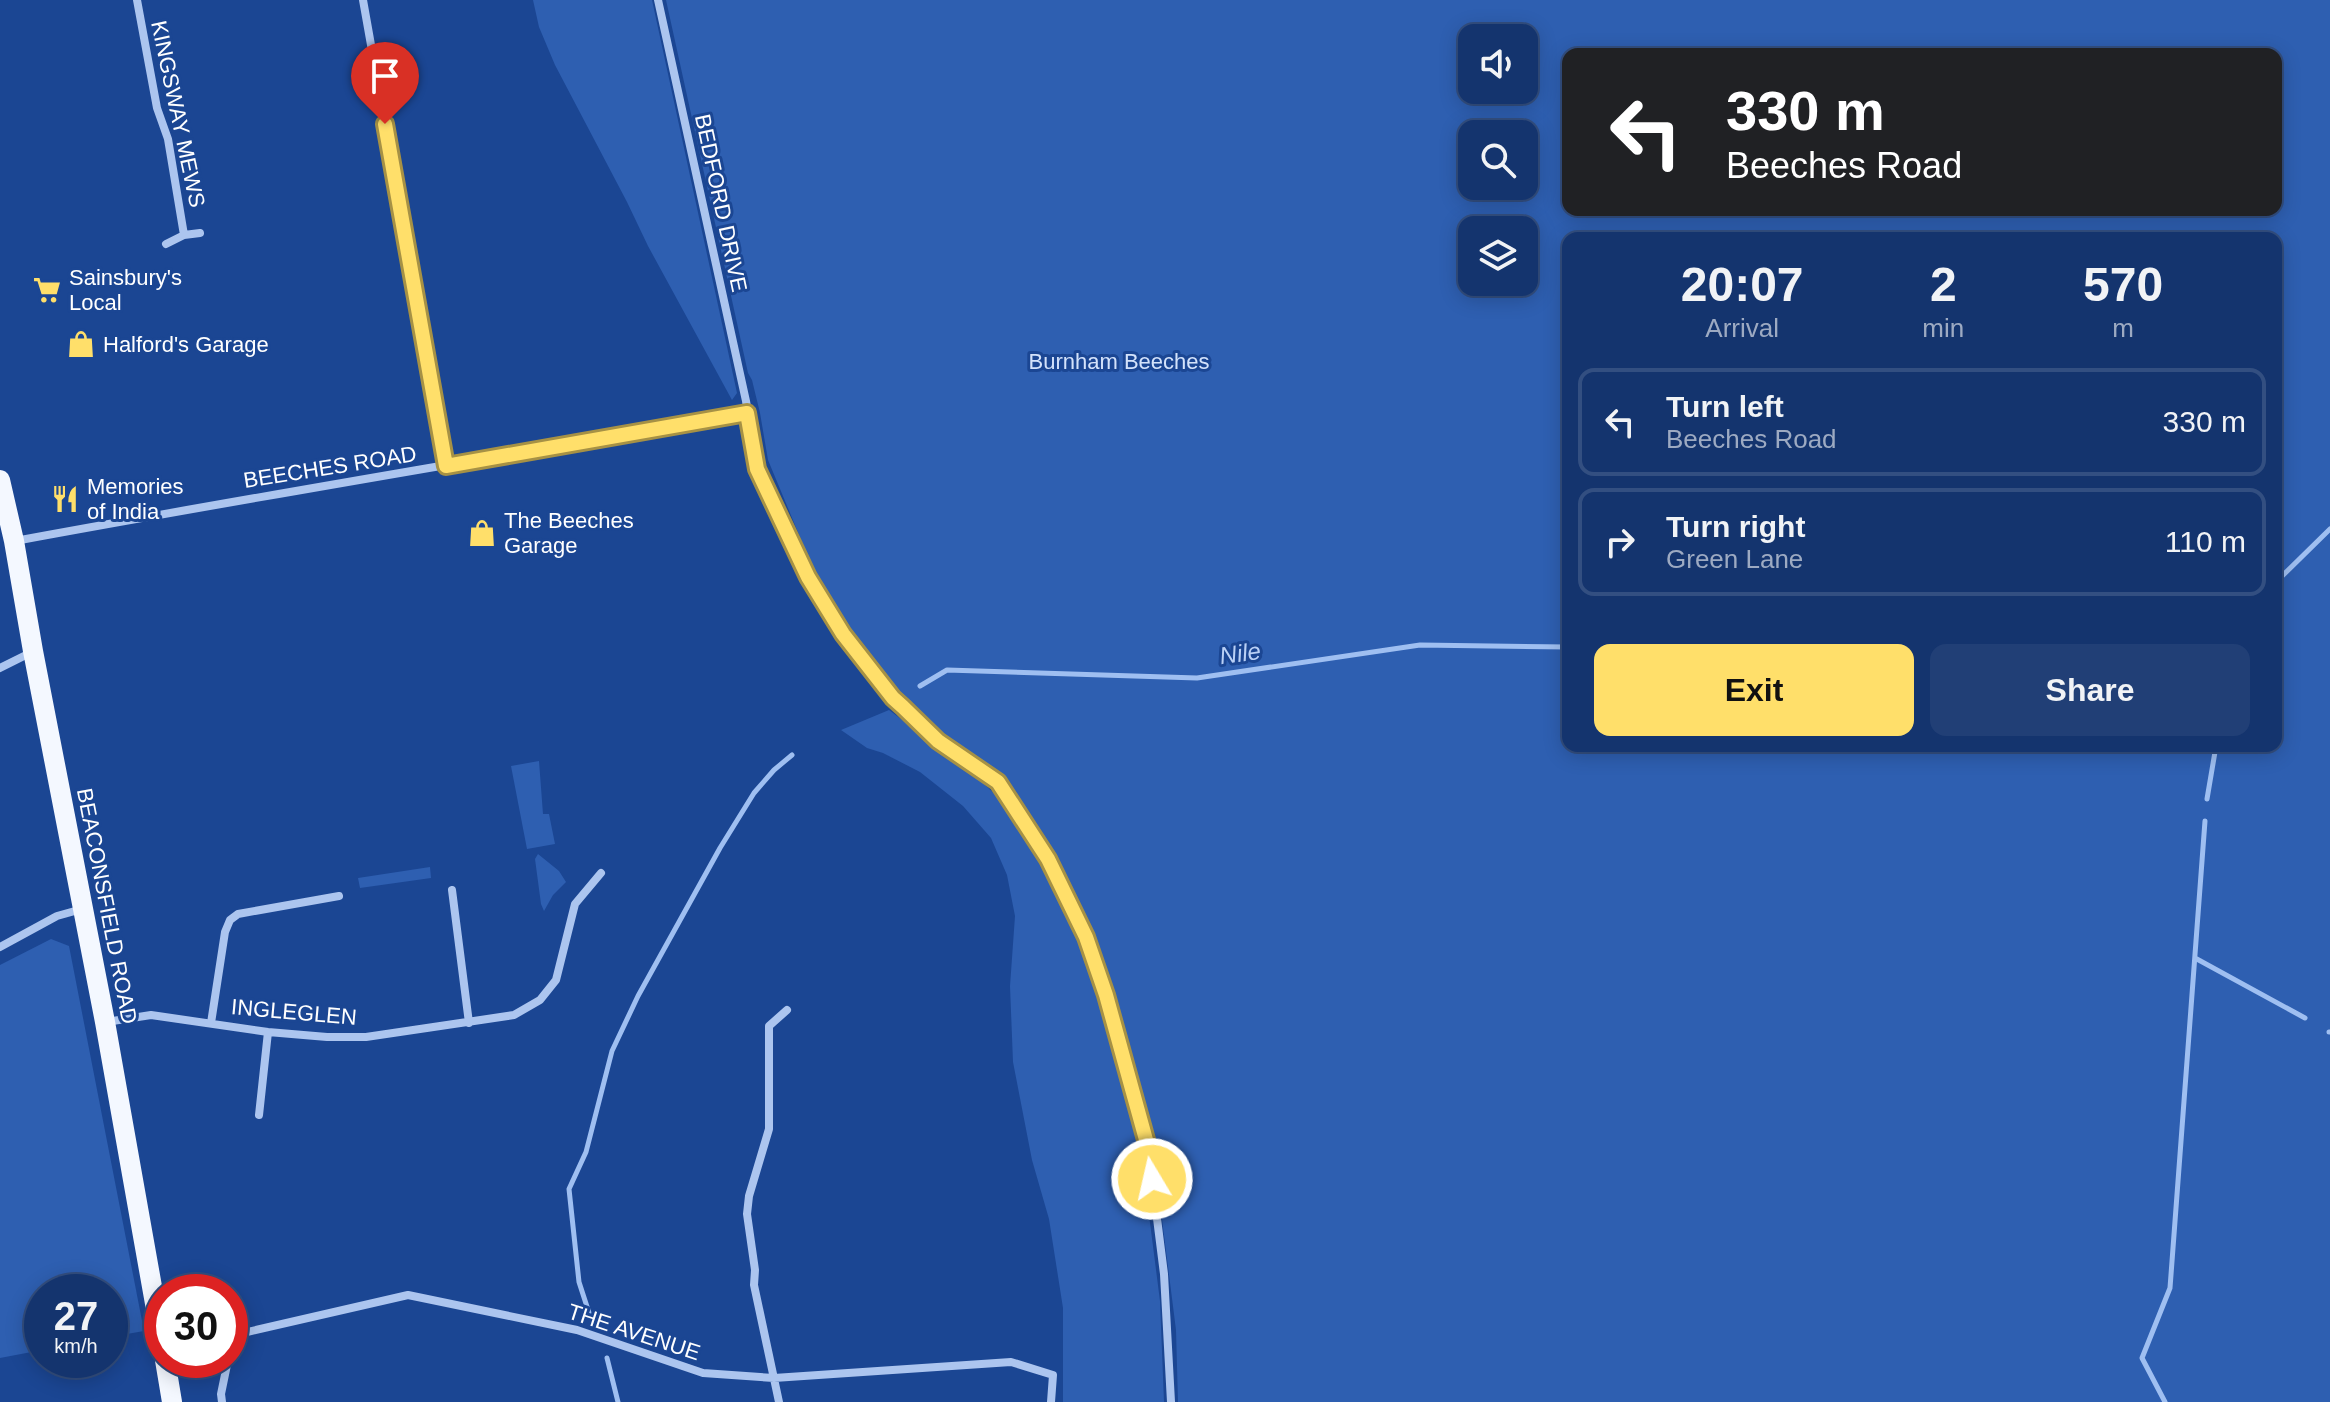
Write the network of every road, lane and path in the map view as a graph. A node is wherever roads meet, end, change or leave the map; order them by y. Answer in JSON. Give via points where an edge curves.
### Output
{"nodes":[{"id":1,"x":137,"y":0,"type":"edge"},
{"id":2,"x":363,"y":0,"type":"edge"},
{"id":3,"x":658,"y":0,"type":"edge"},
{"id":4,"x":200,"y":233,"type":"dead end"},
{"id":5,"x":184,"y":235,"type":"junction"},
{"id":6,"x":166,"y":244,"type":"dead end"},
{"id":7,"x":747,"y":413,"type":"junction"},
{"id":8,"x":446,"y":466,"type":"junction"},
{"id":9,"x":0,"y":485,"type":"edge"},
{"id":10,"x":14,"y":541,"type":"junction"},
{"id":11,"x":33,"y":651,"type":"junction"},
{"id":12,"x":0,"y":668,"type":"edge"},
{"id":13,"x":601,"y":873,"type":"dead end"},
{"id":14,"x":452,"y":890,"type":"dead end"},
{"id":15,"x":339,"y":896,"type":"dead end"},
{"id":16,"x":82,"y":909,"type":"junction"},
{"id":17,"x":0,"y":947,"type":"edge"},
{"id":18,"x":787,"y":1010,"type":"dead end"},
{"id":19,"x":105,"y":1022,"type":"junction"},
{"id":20,"x":211,"y":1023,"type":"junction"},
{"id":21,"x":469,"y":1023,"type":"junction"},
{"id":22,"x":268,"y":1032,"type":"junction"},
{"id":23,"x":259,"y":1115,"type":"dead end"},
{"id":24,"x":150,"y":1274,"type":"edge"},
{"id":25,"x":248,"y":1332,"type":"edge"},
{"id":26,"x":168,"y":1378,"type":"edge"},
{"id":27,"x":224,"y":1378,"type":"edge"},
{"id":28,"x":774,"y":1378,"type":"junction"},
{"id":29,"x":172,"y":1402,"type":"edge"},
{"id":30,"x":222,"y":1402,"type":"edge"},
{"id":31,"x":779,"y":1402,"type":"edge"},
{"id":32,"x":1051,"y":1402,"type":"edge"},
{"id":33,"x":1171,"y":1402,"type":"edge"}],
"edges":[{"from":1,"to":5,"type":"street","name":"KINGSWAY MEWS"},
{"from":2,"to":8,"type":"street"},
{"from":3,"to":7,"type":"street","name":"BEDFORD DRIVE"},
{"from":4,"to":5,"type":"street","name":"KINGSWAY MEWS"},
{"from":5,"to":6,"type":"street","name":"KINGSWAY MEWS"},
{"from":7,"to":8,"type":"street","name":"BEECHES ROAD"},
{"from":7,"to":33,"type":"street","name":"BEDFORD DRIVE","via":[[757,469],[808,577],[843,634],[893,698],[938,741],[998,782],[1048,859],[1086,937],[1148,1147],[1164,1274]]},
{"from":8,"to":10,"type":"street","name":"BEECHES ROAD"},
{"from":9,"to":10,"type":"main road","name":"BEACONSFIELD ROAD"},
{"from":10,"to":11,"type":"main road","name":"BEACONSFIELD ROAD"},
{"from":11,"to":12,"type":"street"},
{"from":11,"to":16,"type":"main road","name":"BEACONSFIELD ROAD"},
{"from":13,"to":21,"type":"street","name":"INGLEGLEN","via":[[575,904],[556,980],[540,1000],[514,1015]]},
{"from":14,"to":21,"type":"street"},
{"from":15,"to":20,"type":"street","name":"INGLEGLEN","via":[[238,914],[230,920]]},
{"from":16,"to":17,"type":"street","via":[[57,916]]},
{"from":16,"to":19,"type":"main road","name":"BEACONSFIELD ROAD"},
{"from":18,"to":28,"type":"street","via":[[769,1026],[769,1129],[747,1214],[754,1285]]},
{"from":19,"to":20,"type":"street","name":"INGLEGLEN","via":[[151,1015]]},
{"from":19,"to":24,"type":"main road","name":"BEACONSFIELD ROAD"},
{"from":20,"to":22,"type":"street","name":"INGLEGLEN"},
{"from":21,"to":22,"type":"street","name":"INGLEGLEN","via":[[366,1037]]},
{"from":22,"to":23,"type":"street"},
{"from":25,"to":28,"type":"street","name":"THE AVENUE","via":[[408,1295],[577,1330],[703,1373]]},
{"from":26,"to":29,"type":"main road"},
{"from":27,"to":30,"type":"street"},
{"from":28,"to":31,"type":"street"},
{"from":28,"to":32,"type":"street","name":"THE AVENUE","via":[[1011,1362],[1053,1375]]}]}
